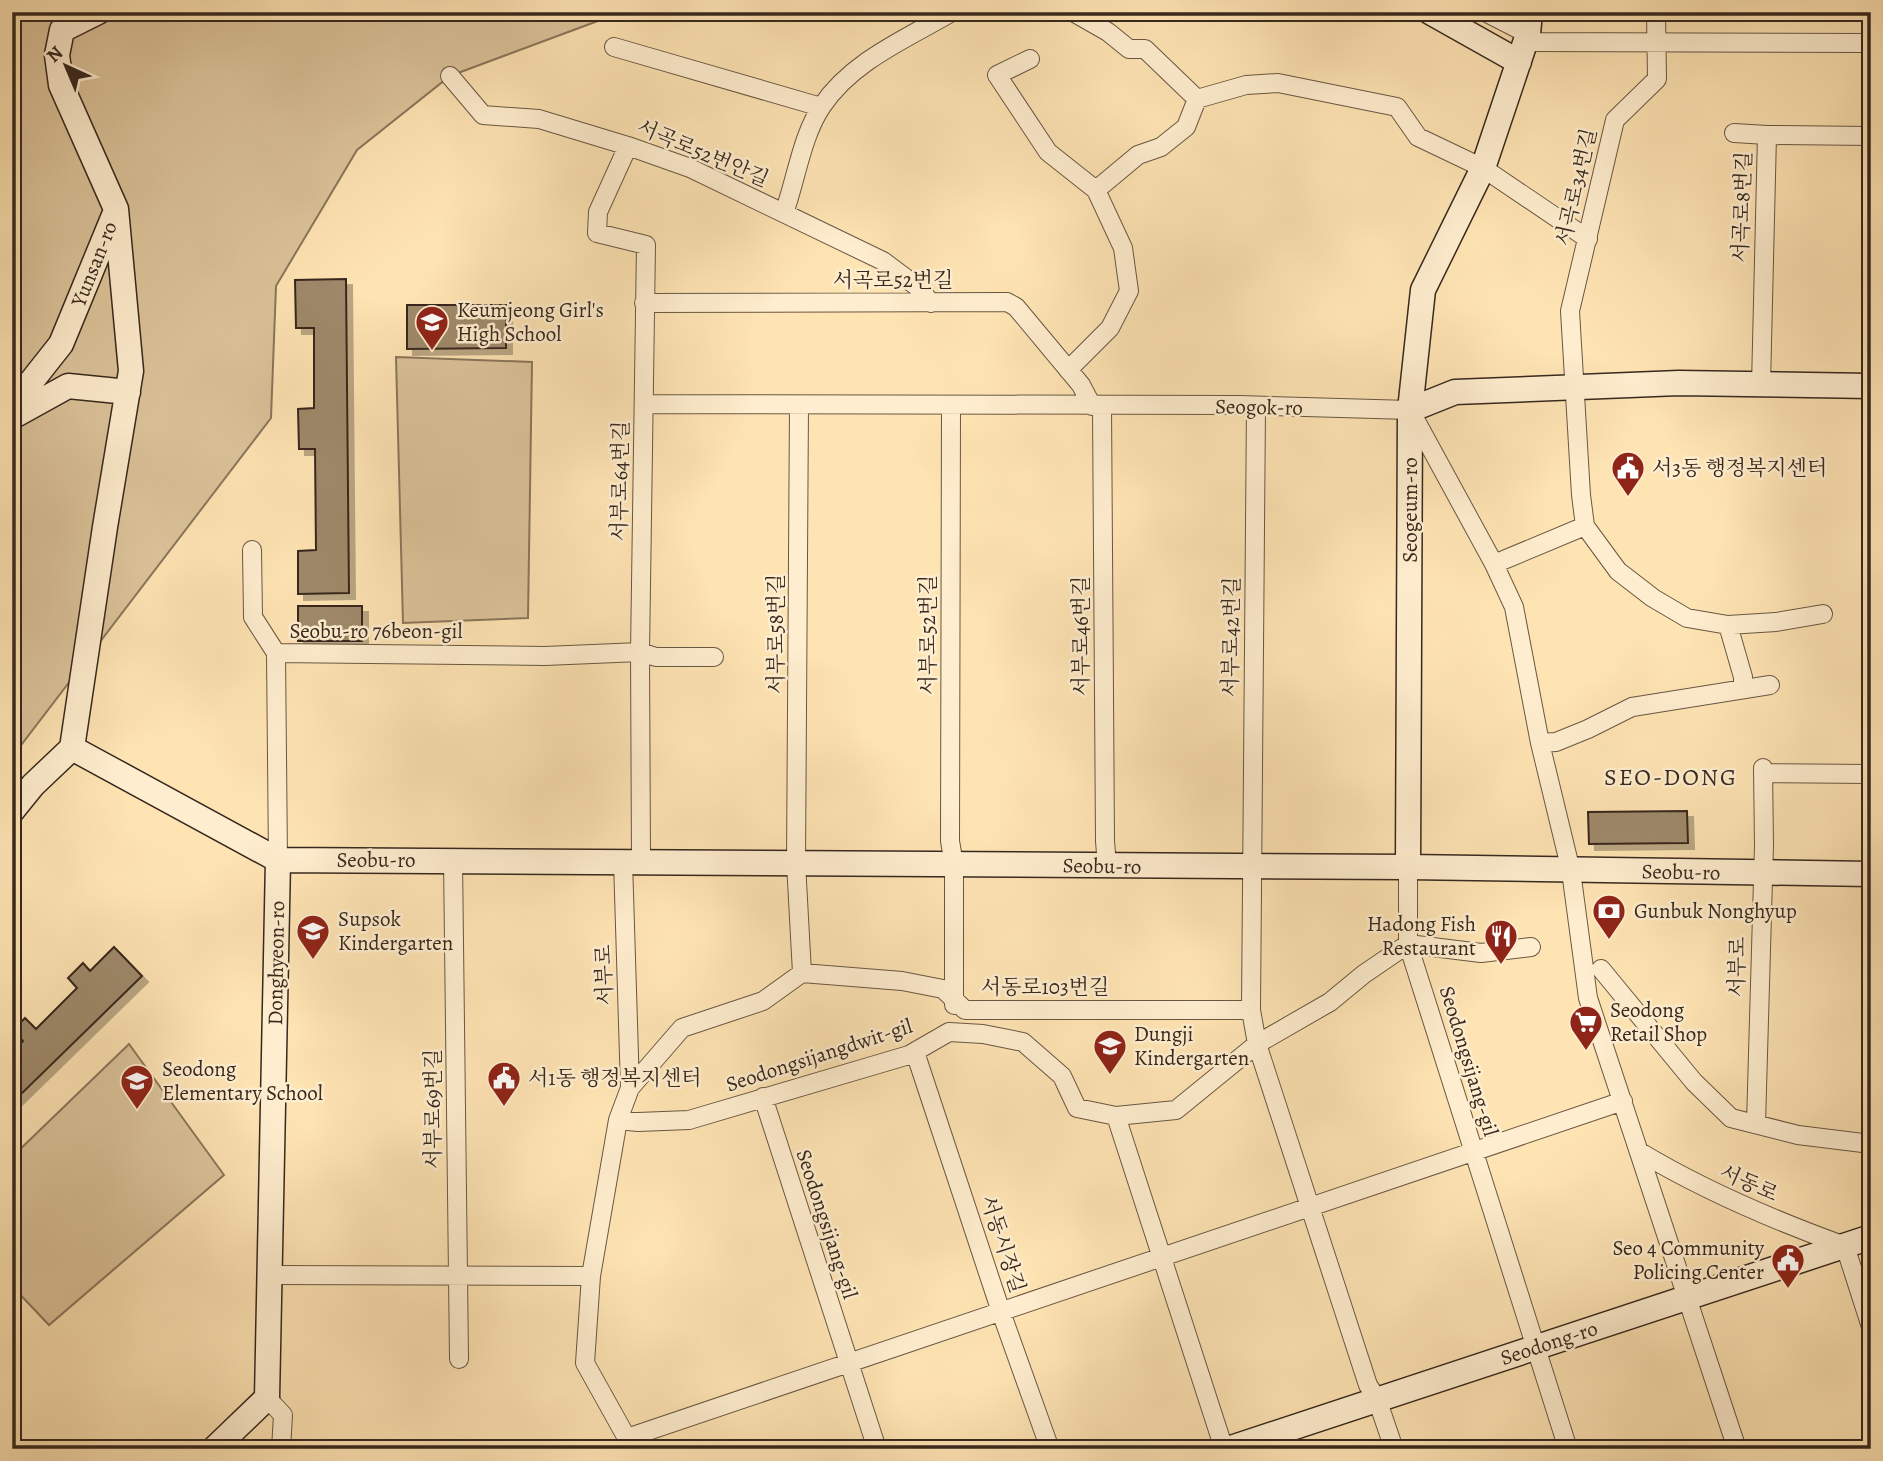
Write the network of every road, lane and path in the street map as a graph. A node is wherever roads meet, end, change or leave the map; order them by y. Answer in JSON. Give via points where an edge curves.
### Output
{"nodes":[{"id":1,"x":98,"y":12,"type":"edge"},
{"id":2,"x":952,"y":12,"type":"edge"},
{"id":3,"x":1073,"y":12,"type":"edge"},
{"id":4,"x":1430,"y":12,"type":"edge"},
{"id":5,"x":1485,"y":12,"type":"edge"},
{"id":6,"x":1656,"y":12,"type":"edge"},
{"id":7,"x":1526,"y":37,"type":"edge"},
{"id":8,"x":1657,"y":42,"type":"junction"},
{"id":9,"x":1871,"y":43,"type":"edge"},
{"id":10,"x":614,"y":47,"type":"dead end"},
{"id":11,"x":1030,"y":59,"type":"dead end"},
{"id":12,"x":450,"y":76,"type":"dead end"},
{"id":13,"x":1197,"y":99,"type":"junction"},
{"id":14,"x":821,"y":107,"type":"junction"},
{"id":15,"x":1734,"y":132,"type":"dead end"},
{"id":16,"x":1767,"y":135,"type":"junction"},
{"id":17,"x":1871,"y":136,"type":"edge"},
{"id":18,"x":628,"y":146,"type":"junction"},
{"id":19,"x":1483,"y":168,"type":"junction"},
{"id":20,"x":1096,"y":190,"type":"junction"},
{"id":21,"x":116,"y":209,"type":"junction"},
{"id":22,"x":784,"y":213,"type":"junction"},
{"id":23,"x":1588,"y":239,"type":"junction"},
{"id":24,"x":644,"y":303,"type":"junction"},
{"id":25,"x":932,"y":303,"type":"junction"},
{"id":26,"x":1068,"y":370,"type":"junction"},
{"id":27,"x":1761,"y":384,"type":"junction"},
{"id":28,"x":1871,"y":386,"type":"edge"},
{"id":29,"x":1574,"y":388,"type":"junction"},
{"id":30,"x":128,"y":391,"type":"junction"},
{"id":31,"x":645,"y":404,"type":"junction"},
{"id":32,"x":799,"y":405,"type":"junction"},
{"id":33,"x":951,"y":405,"type":"junction"},
{"id":34,"x":12,"y":406,"type":"edge"},
{"id":35,"x":1097,"y":406,"type":"junction"},
{"id":36,"x":1256,"y":406,"type":"junction"},
{"id":37,"x":1410,"y":410,"type":"junction"},
{"id":38,"x":12,"y":417,"type":"edge"},
{"id":39,"x":1585,"y":526,"type":"junction"},
{"id":40,"x":251,"y":550,"type":"dead end"},
{"id":41,"x":1494,"y":564,"type":"junction"},
{"id":42,"x":1823,"y":614,"type":"dead end"},
{"id":43,"x":1728,"y":625,"type":"junction"},
{"id":44,"x":640,"y":652,"type":"junction"},
{"id":45,"x":276,"y":653,"type":"junction"},
{"id":46,"x":714,"y":657,"type":"dead end"},
{"id":47,"x":1770,"y":685,"type":"dead end"},
{"id":48,"x":1743,"y":689,"type":"junction"},
{"id":49,"x":1540,"y":743,"type":"junction"},
{"id":50,"x":72,"y":748,"type":"junction"},
{"id":51,"x":1871,"y":774,"type":"edge"},
{"id":52,"x":12,"y":811,"type":"edge"},
{"id":53,"x":453,"y":859,"type":"junction"},
{"id":54,"x":278,"y":860,"type":"junction"},
{"id":55,"x":632,"y":861,"type":"junction"},
{"id":56,"x":796,"y":863,"type":"junction"},
{"id":57,"x":954,"y":864,"type":"junction"},
{"id":58,"x":1107,"y":866,"type":"junction"},
{"id":59,"x":1408,"y":867,"type":"junction"},
{"id":60,"x":1253,"y":868,"type":"junction"},
{"id":61,"x":1571,"y":871,"type":"junction"},
{"id":62,"x":1762,"y":873,"type":"junction"},
{"id":63,"x":1871,"y":874,"type":"edge"},
{"id":64,"x":1408,"y":943,"type":"junction"},
{"id":65,"x":1531,"y":947,"type":"dead end"},
{"id":66,"x":1601,"y":969,"type":"dead end"},
{"id":67,"x":802,"y":972,"type":"junction"},
{"id":68,"x":954,"y":999,"type":"junction"},
{"id":69,"x":1251,"y":1010,"type":"junction"},
{"id":70,"x":949,"y":1032,"type":"junction"},
{"id":71,"x":1257,"y":1044,"type":"junction"},
{"id":72,"x":915,"y":1052,"type":"junction"},
{"id":73,"x":630,"y":1088,"type":"junction"},
{"id":74,"x":763,"y":1097,"type":"junction"},
{"id":75,"x":1623,"y":1101,"type":"junction"},
{"id":76,"x":1116,"y":1116,"type":"junction"},
{"id":77,"x":618,"y":1120,"type":"junction"},
{"id":78,"x":1756,"y":1125,"type":"junction"},
{"id":79,"x":1871,"y":1144,"type":"edge"},
{"id":80,"x":1474,"y":1152,"type":"junction"},
{"id":81,"x":1640,"y":1152,"type":"junction"},
{"id":82,"x":1310,"y":1208,"type":"junction"},
{"id":83,"x":1871,"y":1237,"type":"edge"},
{"id":84,"x":1845,"y":1245,"type":"junction"},
{"id":85,"x":1162,"y":1257,"type":"junction"},
{"id":86,"x":269,"y":1275,"type":"junction"},
{"id":87,"x":457,"y":1275,"type":"junction"},
{"id":88,"x":591,"y":1276,"type":"junction"},
{"id":89,"x":1688,"y":1297,"type":"junction"},
{"id":90,"x":1001,"y":1312,"type":"junction"},
{"id":91,"x":1871,"y":1327,"type":"edge"},
{"id":92,"x":1535,"y":1347,"type":"junction"},
{"id":93,"x":459,"y":1359,"type":"dead end"},
{"id":94,"x":848,"y":1364,"type":"junction"},
{"id":95,"x":267,"y":1398,"type":"junction"},
{"id":96,"x":1377,"y":1399,"type":"junction"},
{"id":97,"x":630,"y":1444,"type":"edge"},
{"id":98,"x":214,"y":1449,"type":"edge"},
{"id":99,"x":281,"y":1449,"type":"edge"},
{"id":100,"x":877,"y":1449,"type":"edge"},
{"id":101,"x":1050,"y":1449,"type":"edge"},
{"id":102,"x":1226,"y":1449,"type":"edge"},
{"id":103,"x":1394,"y":1449,"type":"edge"},
{"id":104,"x":1568,"y":1449,"type":"edge"},
{"id":105,"x":1737,"y":1449,"type":"edge"}],
"edges":[{"from":1,"to":21,"type":"street","name":"Yunsan-ro","via":[[62,30],[57,55],[61,85]]},
{"from":2,"to":14,"type":"street","via":[[855,68]]},
{"from":3,"to":13,"type":"street","via":[[1129,50],[1145,49]]},
{"from":4,"to":7,"type":"street"},
{"from":5,"to":7,"type":"street"},
{"from":6,"to":8,"type":"street","name":"서곡로34번길"},
{"from":7,"to":8,"type":"street"},
{"from":7,"to":19,"type":"street","name":"Seogeum-ro"},
{"from":8,"to":9,"type":"street"},
{"from":8,"to":23,"type":"street","name":"서곡로34번길","via":[[1657,79],[1615,120]]},
{"from":10,"to":14,"type":"street"},
{"from":11,"to":20,"type":"street","via":[[997,75],[1048,152]]},
{"from":12,"to":18,"type":"street","name":"서곡로52번안길","via":[[483,115],[539,119]]},
{"from":13,"to":19,"type":"street","via":[[1246,85],[1278,83],[1397,107],[1418,137]]},
{"from":13,"to":20,"type":"street","via":[[1186,127],[1161,147],[1138,155]]},
{"from":14,"to":22,"type":"street","via":[[796,168]]},
{"from":15,"to":16,"type":"street"},
{"from":16,"to":17,"type":"street","name":"서곡로8번길"},
{"from":16,"to":27,"type":"street","name":"서곡로8번길"},
{"from":18,"to":22,"type":"street","name":"서곡로52번안길","via":[[690,168]]},
{"from":18,"to":24,"type":"street","name":"서부로64번길","via":[[598,212],[597,233],[646,245]]},
{"from":19,"to":23,"type":"street"},
{"from":19,"to":37,"type":"street","name":"Seogeum-ro","via":[[1423,290]]},
{"from":20,"to":26,"type":"street","via":[[1124,248],[1129,291],[1110,328]]},
{"from":21,"to":30,"type":"street","via":[[131,371]]},
{"from":21,"to":34,"type":"street","name":"Yunsan-ro","via":[[61,344]]},
{"from":22,"to":25,"type":"street","name":"서곡로52번안길","via":[[883,261]]},
{"from":23,"to":29,"type":"street","name":"서곡로34번길","via":[[1570,311]]},
{"from":24,"to":25,"type":"street","name":"서곡로52번길"},
{"from":24,"to":31,"type":"street","name":"서부로64번길"},
{"from":25,"to":26,"type":"street","name":"서곡로52번길","via":[[1007,302]]},
{"from":26,"to":35,"type":"street","name":"서곡로52번길"},
{"from":27,"to":28,"type":"street","name":"Seogok-ro"},
{"from":27,"to":29,"type":"street","name":"Seogok-ro"},
{"from":29,"to":37,"type":"street","name":"Seogok-ro","via":[[1455,392]]},
{"from":29,"to":39,"type":"street","name":"서곡로34번길"},
{"from":30,"to":38,"type":"street","via":[[68,386]]},
{"from":30,"to":50,"type":"street"},
{"from":31,"to":32,"type":"street","name":"Seogok-ro"},
{"from":31,"to":44,"type":"street","name":"서부로64번길"},
{"from":32,"to":33,"type":"street","name":"Seogok-ro"},
{"from":32,"to":56,"type":"street","name":"서부로58번길"},
{"from":33,"to":35,"type":"street","name":"Seogok-ro"},
{"from":33,"to":57,"type":"street","name":"서부로52번길","via":[[950,841]]},
{"from":35,"to":36,"type":"street","name":"Seogok-ro"},
{"from":35,"to":58,"type":"street","name":"서부로46번길"},
{"from":36,"to":37,"type":"street","name":"Seogok-ro"},
{"from":36,"to":60,"type":"street","name":"서부로42번길"},
{"from":37,"to":41,"type":"street"},
{"from":37,"to":59,"type":"street","name":"Seogeum-ro"},
{"from":39,"to":41,"type":"street"},
{"from":39,"to":43,"type":"street","via":[[1618,571],[1653,598],[1687,618]]},
{"from":40,"to":45,"type":"street","via":[[253,617]]},
{"from":41,"to":49,"type":"street","via":[[1514,607]]},
{"from":42,"to":43,"type":"street"},
{"from":43,"to":48,"type":"street"},
{"from":44,"to":45,"type":"street","name":"Seobu-ro 76beon-gil","via":[[545,656]]},
{"from":44,"to":46,"type":"street","name":"Seobu-ro 76beon-gil","via":[[656,657]]},
{"from":44,"to":55,"type":"street","name":"서부로64번길"},
{"from":45,"to":54,"type":"street","name":"Seobu-ro 76beon-gil"},
{"from":47,"to":48,"type":"street"},
{"from":48,"to":49,"type":"street","via":[[1632,707],[1556,742]]},
{"from":49,"to":61,"type":"street"},
{"from":50,"to":52,"type":"street"},
{"from":50,"to":54,"type":"street","name":"Seobu-ro"},
{"from":51,"to":62,"type":"street","name":"서부로","via":[[1763,771]]},
{"from":53,"to":54,"type":"street","name":"Seobu-ro"},
{"from":53,"to":55,"type":"street","name":"Seobu-ro"},
{"from":53,"to":87,"type":"street","name":"서부로69번길"},
{"from":54,"to":86,"type":"street","name":"Donghyeon-ro"},
{"from":55,"to":56,"type":"street","name":"Seobu-ro"},
{"from":55,"to":73,"type":"street","name":"서부로"},
{"from":56,"to":57,"type":"street","name":"Seobu-ro"},
{"from":56,"to":67,"type":"street"},
{"from":57,"to":58,"type":"street","name":"Seobu-ro"},
{"from":57,"to":68,"type":"street"},
{"from":58,"to":60,"type":"street","name":"Seobu-ro"},
{"from":59,"to":60,"type":"street","name":"Seobu-ro"},
{"from":59,"to":61,"type":"street","name":"Seobu-ro"},
{"from":59,"to":64,"type":"street"},
{"from":60,"to":69,"type":"street"},
{"from":61,"to":62,"type":"street","name":"Seobu-ro"},
{"from":61,"to":75,"type":"street","via":[[1588,998]]},
{"from":62,"to":63,"type":"street","name":"Seobu-ro"},
{"from":62,"to":78,"type":"street","name":"서부로"},
{"from":64,"to":65,"type":"street","via":[[1481,953]]},
{"from":64,"to":71,"type":"street","via":[[1330,1002]]},
{"from":64,"to":80,"type":"street","name":"Seodongsijang-gil"},
{"from":66,"to":78,"type":"street","via":[[1694,1082],[1731,1118]]},
{"from":67,"to":68,"type":"street","name":"서동로103번길","via":[[902,981],[943,989]]},
{"from":67,"to":73,"type":"street","via":[[763,1000],[682,1028]]},
{"from":68,"to":69,"type":"street","name":"서동로103번길","via":[[965,1010]]},
{"from":68,"to":70,"type":"street","via":[[958,1023]]},
{"from":69,"to":71,"type":"street"},
{"from":70,"to":72,"type":"street","name":"Seodongsijangdwit-gil"},
{"from":70,"to":76,"type":"street","via":[[1023,1042],[1062,1076],[1077,1108]]},
{"from":71,"to":76,"type":"street","via":[[1176,1110]]},
{"from":71,"to":82,"type":"street"},
{"from":72,"to":74,"type":"street","name":"Seodongsijangdwit-gil"},
{"from":72,"to":90,"type":"street","name":"서동시장길"},
{"from":73,"to":77,"type":"street"},
{"from":74,"to":77,"type":"street","name":"Seodongsijangdwit-gil","via":[[690,1120]]},
{"from":74,"to":94,"type":"street","name":"Seodongsijang-gil"},
{"from":75,"to":80,"type":"street","name":"Seodongsijang-gil"},
{"from":75,"to":81,"type":"street"},
{"from":76,"to":85,"type":"street"},
{"from":77,"to":88,"type":"street"},
{"from":78,"to":79,"type":"street"},
{"from":80,"to":82,"type":"street","name":"Seodongsijang-gil"},
{"from":80,"to":92,"type":"street","name":"Seodongsijang-gil"},
{"from":81,"to":84,"type":"street","name":"서동로","via":[[1720,1196]]},
{"from":81,"to":89,"type":"street"},
{"from":82,"to":85,"type":"street","name":"Seodongsijang-gil"},
{"from":82,"to":96,"type":"street","via":[[1368,1385]]},
{"from":83,"to":84,"type":"street","name":"Seodong-ro"},
{"from":84,"to":89,"type":"street","name":"Seodong-ro"},
{"from":84,"to":91,"type":"street"},
{"from":85,"to":90,"type":"street","name":"Seodongsijang-gil"},
{"from":85,"to":102,"type":"street"},
{"from":86,"to":87,"type":"street"},
{"from":86,"to":95,"type":"street","name":"Donghyeon-ro"},
{"from":87,"to":88,"type":"street"},
{"from":87,"to":93,"type":"street","name":"서부로69번길"},
{"from":88,"to":97,"type":"street","via":[[585,1363]]},
{"from":89,"to":92,"type":"street","name":"Seodong-ro"},
{"from":89,"to":105,"type":"street"},
{"from":90,"to":94,"type":"street","name":"Seodongsijang-gil"},
{"from":90,"to":101,"type":"street","name":"서동시장길"},
{"from":92,"to":96,"type":"street","name":"Seodong-ro"},
{"from":92,"to":104,"type":"street","name":"Seodongsijang-gil"},
{"from":94,"to":97,"type":"street","name":"Seodongsijang-gil"},
{"from":94,"to":100,"type":"street","name":"Seodongsijang-gil"},
{"from":95,"to":98,"type":"street"},
{"from":95,"to":99,"type":"street","via":[[283,1415]]},
{"from":96,"to":102,"type":"street","name":"Seodong-ro"},
{"from":96,"to":103,"type":"street"}]}
